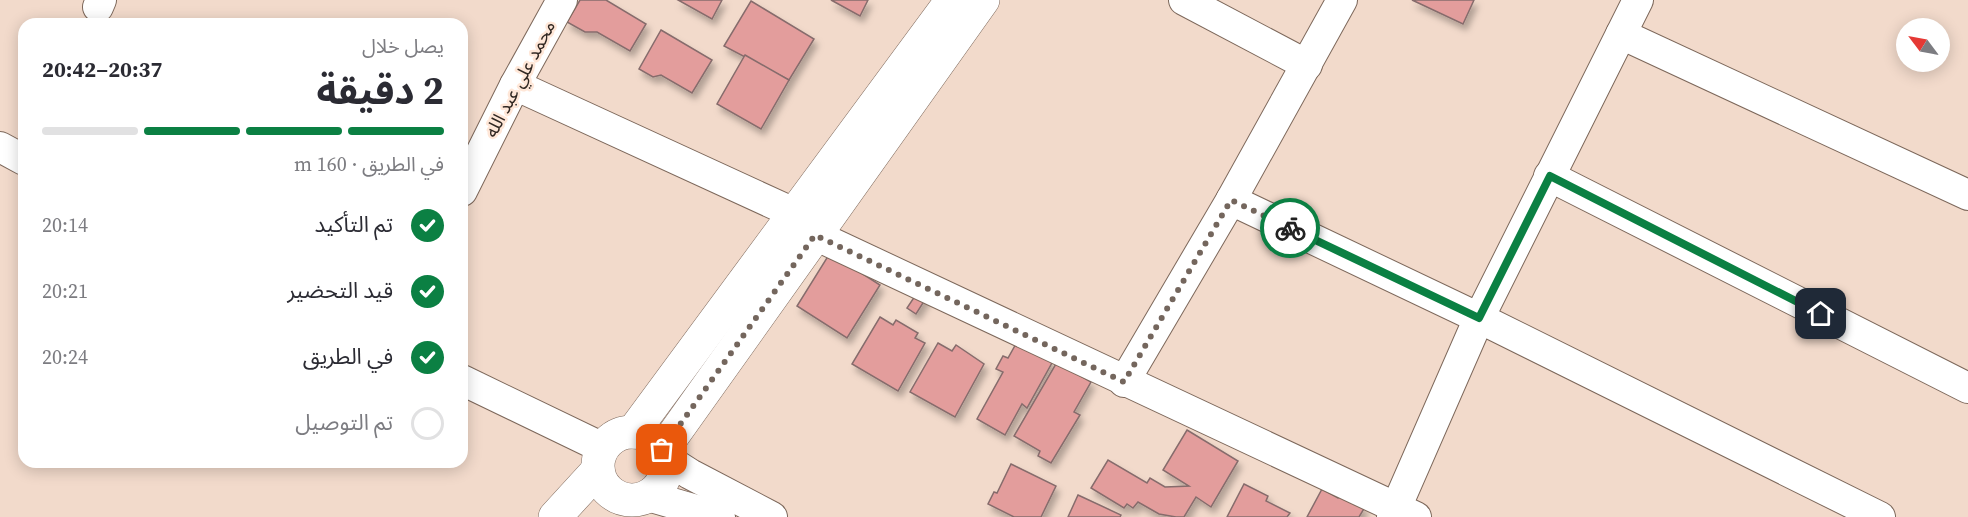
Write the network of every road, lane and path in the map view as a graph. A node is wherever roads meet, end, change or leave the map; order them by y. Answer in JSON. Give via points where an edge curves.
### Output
{"nodes":[{"id":1,"x":562,"y":0,"type":"edge"},
{"id":2,"x":952,"y":0,"type":"edge"},
{"id":3,"x":983,"y":0,"type":"edge"},
{"id":4,"x":1184,"y":0,"type":"edge"},
{"id":5,"x":1342,"y":0,"type":"edge"},
{"id":6,"x":1638,"y":0,"type":"edge"},
{"id":7,"x":1621,"y":34,"type":"junction"},
{"id":8,"x":1306,"y":65,"type":"junction"},
{"id":9,"x":515,"y":85,"type":"junction"},
{"id":10,"x":0,"y":147,"type":"edge"},
{"id":11,"x":18,"y":157,"type":"edge"},
{"id":12,"x":1550,"y":176,"type":"junction"},
{"id":13,"x":468,"y":179,"type":"edge"},
{"id":14,"x":1968,"y":195,"type":"edge"},
{"id":15,"x":1231,"y":200,"type":"junction"},
{"id":16,"x":806,"y":225,"type":"junction"},
{"id":17,"x":1479,"y":318,"type":"junction"},
{"id":18,"x":1124,"y":382,"type":"junction"},
{"id":19,"x":468,"y":383,"type":"edge"},
{"id":20,"x":1968,"y":388,"type":"edge"},
{"id":21,"x":633,"y":432,"type":"junction"},
{"id":22,"x":663,"y":454,"type":"junction"},
{"id":23,"x":600,"y":459,"type":"junction"},
{"id":24,"x":630,"y":504,"type":"edge"},
{"id":25,"x":1402,"y":514,"type":"edge"},
{"id":26,"x":555,"y":517,"type":"edge"},
{"id":27,"x":720,"y":517,"type":"edge"},
{"id":28,"x":772,"y":517,"type":"edge"},
{"id":29,"x":1880,"y":517,"type":"edge"}],
"edges":[{"from":1,"to":9,"type":"street","name":"محمد علي عبد الله"},
{"from":2,"to":16,"type":"street"},
{"from":3,"to":16,"type":"street"},
{"from":4,"to":8,"type":"street"},
{"from":5,"to":8,"type":"street"},
{"from":6,"to":7,"type":"street"},
{"from":7,"to":12,"type":"street"},
{"from":7,"to":14,"type":"street"},
{"from":8,"to":15,"type":"street"},
{"from":9,"to":13,"type":"street","name":"محمد علي عبد الله"},
{"from":9,"to":16,"type":"street"},
{"from":10,"to":11,"type":"street"},
{"from":12,"to":17,"type":"street"},
{"from":12,"to":20,"type":"street"},
{"from":15,"to":17,"type":"street"},
{"from":15,"to":18,"type":"street"},
{"from":16,"to":18,"type":"street"},
{"from":16,"to":21,"type":"street"},
{"from":16,"to":22,"type":"street"},
{"from":17,"to":25,"type":"street"},
{"from":17,"to":29,"type":"street"},
{"from":18,"to":25,"type":"street"},
{"from":19,"to":23,"type":"street"},
{"from":21,"to":22,"type":"street","via":[[650,438]]},
{"from":21,"to":23,"type":"street","via":[[621,434]]},
{"from":22,"to":24,"type":"street","via":[[663,479]]},
{"from":22,"to":28,"type":"street","via":[[690,474]]},
{"from":23,"to":24,"type":"street","via":[[600,480],[607,490]]},
{"from":23,"to":26,"type":"street"},
{"from":24,"to":27,"type":"street"}]}
